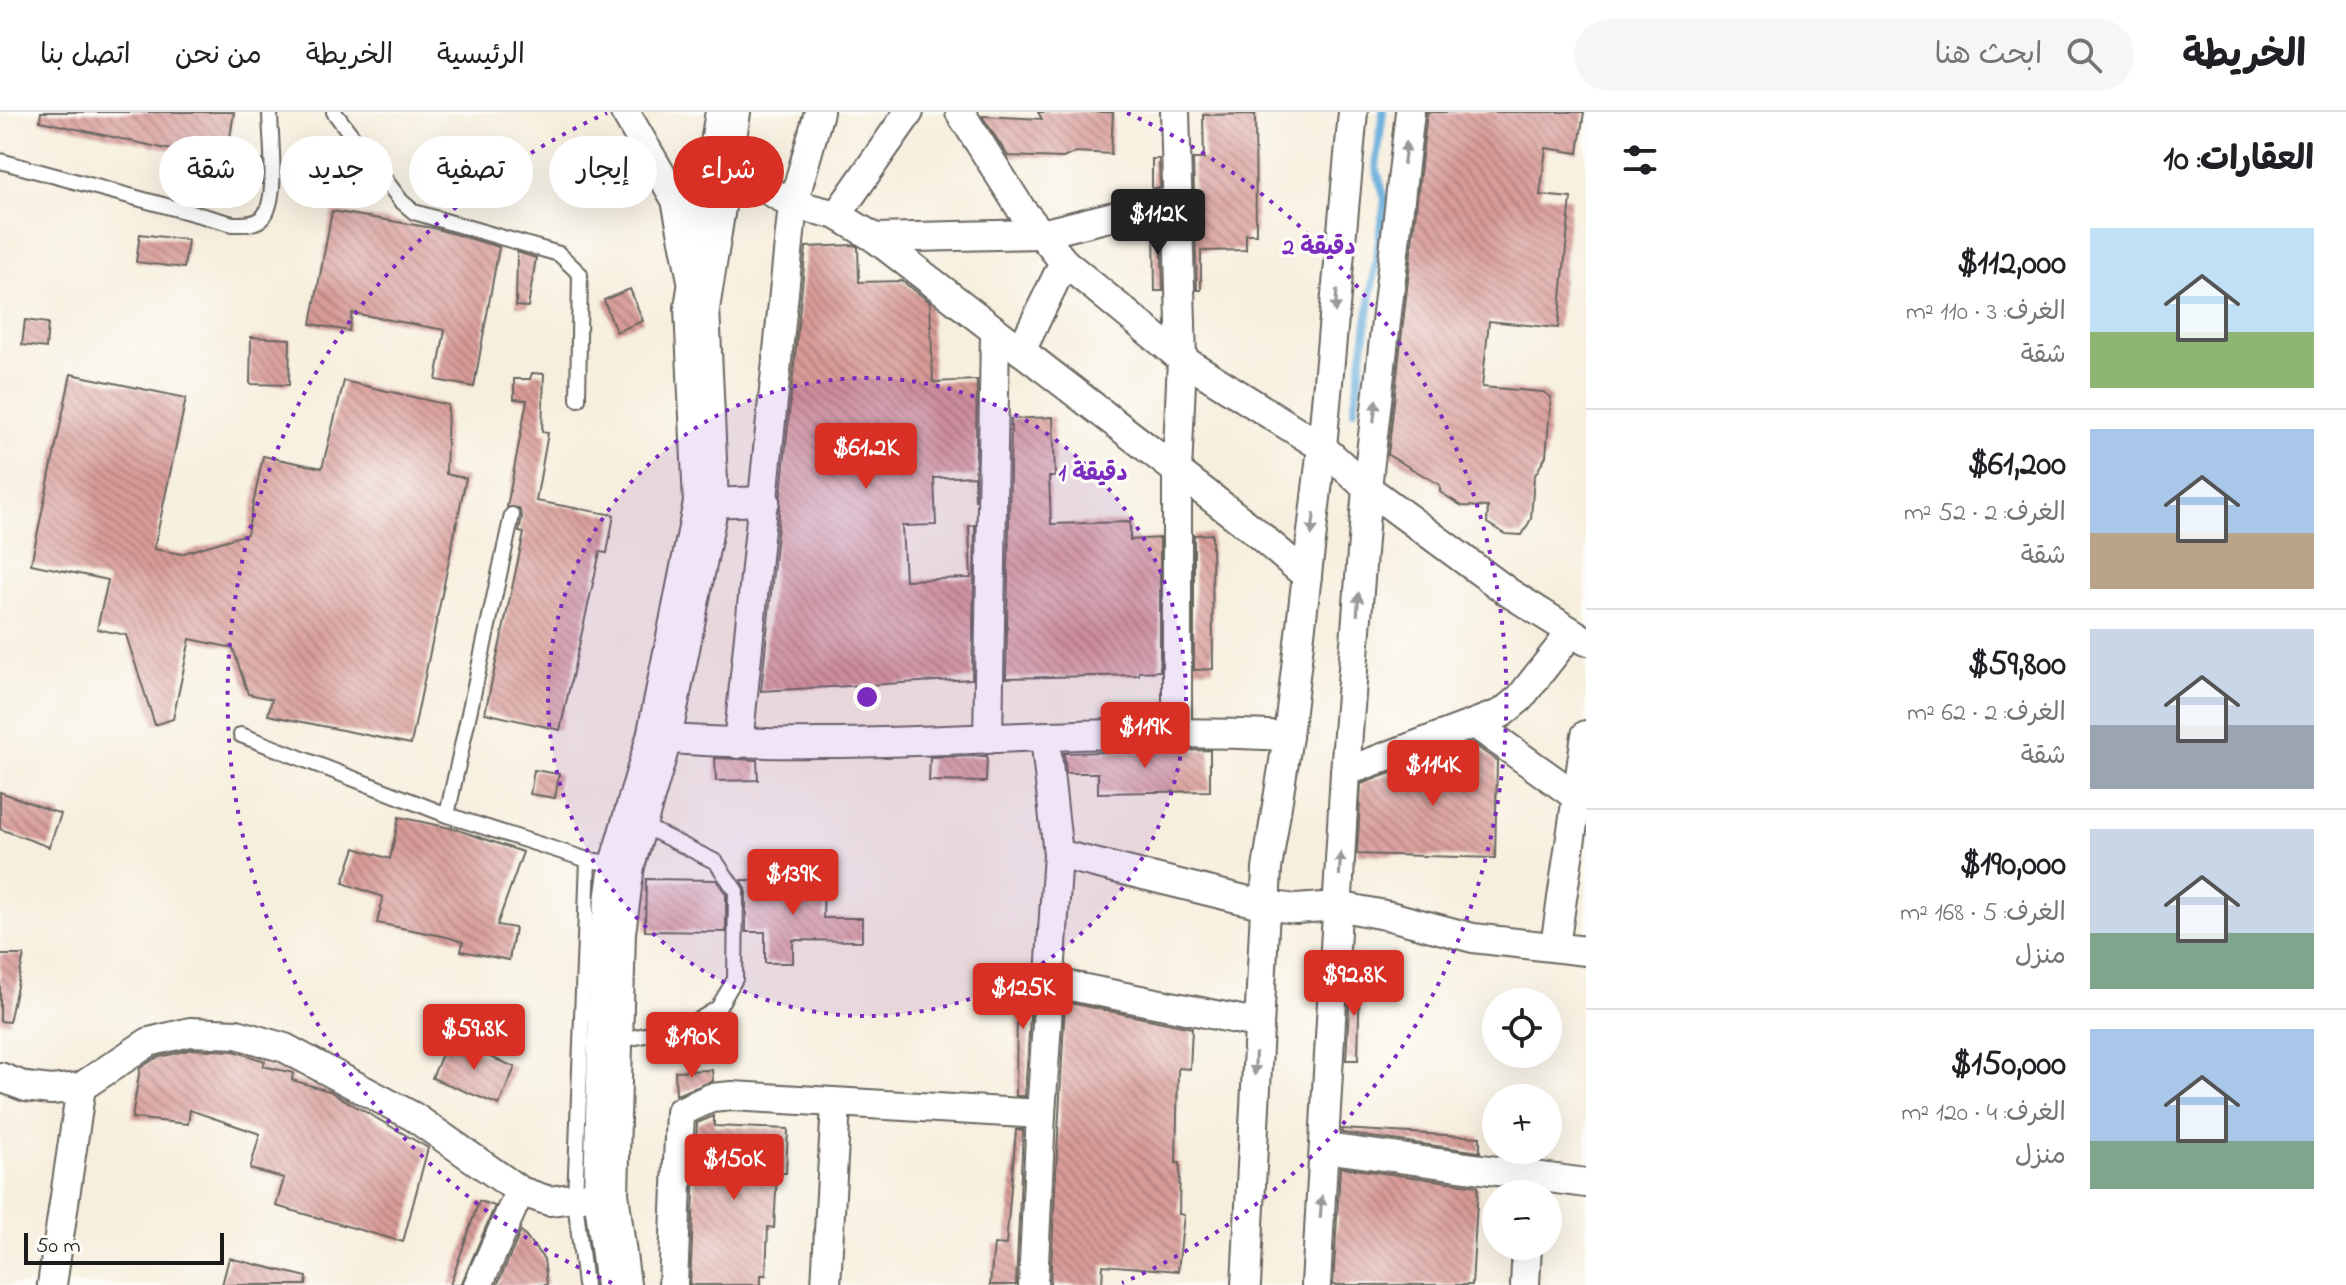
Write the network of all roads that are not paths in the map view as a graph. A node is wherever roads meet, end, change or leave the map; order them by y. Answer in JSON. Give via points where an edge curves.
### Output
{"nodes":[{"id":1,"x":270,"y":112,"type":"edge"},
{"id":2,"x":334,"y":112,"type":"edge"},
{"id":3,"x":625,"y":112,"type":"edge"},
{"id":4,"x":728,"y":112,"type":"edge"},
{"id":5,"x":819,"y":112,"type":"edge"},
{"id":6,"x":909,"y":112,"type":"edge"},
{"id":7,"x":960,"y":112,"type":"edge"},
{"id":8,"x":1175,"y":112,"type":"edge"},
{"id":9,"x":1353,"y":112,"type":"edge"},
{"id":10,"x":1410,"y":112,"type":"edge"},
{"id":11,"x":724,"y":136,"type":"edge"},
{"id":12,"x":0,"y":161,"type":"edge"},
{"id":13,"x":784,"y":199,"type":"edge"},
{"id":14,"x":1178,"y":200,"type":"junction"},
{"id":15,"x":793,"y":204,"type":"junction"},
{"id":16,"x":713,"y":208,"type":"edge"},
{"id":17,"x":837,"y":215,"type":"junction"},
{"id":18,"x":1041,"y":234,"type":"junction"},
{"id":19,"x":875,"y":238,"type":"junction"},
{"id":20,"x":1064,"y":262,"type":"junction"},
{"id":21,"x":697,"y":308,"type":"junction"},
{"id":22,"x":995,"y":334,"type":"junction"},
{"id":23,"x":1021,"y":351,"type":"junction"},
{"id":24,"x":1182,"y":359,"type":"junction"},
{"id":25,"x":578,"y":399,"type":"dead end"},
{"id":26,"x":1322,"y":447,"type":"junction"},
{"id":27,"x":1177,"y":473,"type":"junction"},
{"id":28,"x":1367,"y":488,"type":"junction"},
{"id":29,"x":765,"y":501,"type":"junction"},
{"id":30,"x":706,"y":503,"type":"junction"},
{"id":31,"x":512,"y":515,"type":"dead end"},
{"id":32,"x":1307,"y":576,"type":"junction"},
{"id":33,"x":1578,"y":638,"type":"edge"},
{"id":34,"x":1475,"y":724,"type":"junction"},
{"id":35,"x":1177,"y":733,"type":"junction"},
{"id":36,"x":241,"y":735,"type":"dead end"},
{"id":37,"x":1586,"y":735,"type":"edge"},
{"id":38,"x":1288,"y":736,"type":"junction"},
{"id":39,"x":1045,"y":737,"type":"junction"},
{"id":40,"x":659,"y":738,"type":"junction"},
{"id":41,"x":988,"y":739,"type":"junction"},
{"id":42,"x":738,"y":744,"type":"junction"},
{"id":43,"x":1345,"y":772,"type":"junction"},
{"id":44,"x":1577,"y":797,"type":"junction"},
{"id":45,"x":447,"y":815,"type":"junction"},
{"id":46,"x":633,"y":820,"type":"junction"},
{"id":47,"x":1058,"y":854,"type":"junction"},
{"id":48,"x":605,"y":863,"type":"junction"},
{"id":49,"x":1265,"y":905,"type":"junction"},
{"id":50,"x":1337,"y":906,"type":"junction"},
{"id":51,"x":1555,"y":946,"type":"junction"},
{"id":52,"x":1586,"y":951,"type":"edge"},
{"id":53,"x":1050,"y":982,"type":"junction"},
{"id":54,"x":1256,"y":1023,"type":"junction"},
{"id":55,"x":610,"y":1044,"type":"junction"},
{"id":56,"x":0,"y":1077,"type":"edge"},
{"id":57,"x":81,"y":1087,"type":"junction"},
{"id":58,"x":836,"y":1104,"type":"junction"},
{"id":59,"x":1041,"y":1114,"type":"junction"},
{"id":60,"x":1325,"y":1148,"type":"junction"},
{"id":61,"x":1501,"y":1180,"type":"edge"},
{"id":62,"x":1586,"y":1183,"type":"edge"},
{"id":63,"x":1562,"y":1184,"type":"edge"},
{"id":64,"x":520,"y":1191,"type":"junction"},
{"id":65,"x":590,"y":1197,"type":"junction"},
{"id":66,"x":1526,"y":1260,"type":"edge"},
{"id":67,"x":52,"y":1285,"type":"edge"},
{"id":68,"x":478,"y":1285,"type":"edge"},
{"id":69,"x":585,"y":1285,"type":"edge"},
{"id":70,"x":618,"y":1285,"type":"edge"},
{"id":71,"x":673,"y":1285,"type":"edge"},
{"id":72,"x":826,"y":1285,"type":"edge"},
{"id":73,"x":1033,"y":1285,"type":"edge"},
{"id":74,"x":1246,"y":1285,"type":"edge"},
{"id":75,"x":1316,"y":1285,"type":"edge"},
{"id":76,"x":1525,"y":1285,"type":"edge"}],
"edges":[{"from":1,"to":12,"type":"lane","via":[[272,200],[262,219],[249,224]]},
{"from":2,"to":25,"type":"lane","via":[[414,212],[559,254],[580,274]]},
{"from":3,"to":21,"type":"street","via":[[676,200]]},
{"from":4,"to":11,"type":"main road"},
{"from":5,"to":15,"type":"street"},
{"from":6,"to":17,"type":"street"},
{"from":7,"to":18,"type":"street"},
{"from":8,"to":14,"type":"street"},
{"from":9,"to":26,"type":"street","one_way":true},
{"from":28,"to":10,"type":"street","one_way":true},
{"from":13,"to":15,"type":"street"},
{"from":14,"to":18,"type":"street"},
{"from":14,"to":24,"type":"street"},
{"from":15,"to":17,"type":"street"},
{"from":15,"to":29,"type":"street"},
{"from":16,"to":21,"type":"main road"},
{"from":17,"to":19,"type":"street"},
{"from":18,"to":19,"type":"street"},
{"from":18,"to":20,"type":"street"},
{"from":19,"to":22,"type":"street"},
{"from":20,"to":23,"type":"street"},
{"from":20,"to":24,"type":"street"},
{"from":21,"to":30,"type":"main road"},
{"from":22,"to":23,"type":"street"},
{"from":22,"to":41,"type":"street"},
{"from":23,"to":27,"type":"street"},
{"from":24,"to":26,"type":"street"},
{"from":24,"to":27,"type":"street"},
{"from":26,"to":28,"type":"street"},
{"from":26,"to":32,"type":"street","one_way":true},
{"from":27,"to":32,"type":"street"},
{"from":27,"to":35,"type":"street"},
{"from":28,"to":33,"type":"street"},
{"from":43,"to":28,"type":"street","one_way":true},
{"from":29,"to":30,"type":"street"},
{"from":29,"to":42,"type":"street"},
{"from":30,"to":40,"type":"main road"},
{"from":31,"to":45,"type":"lane"},
{"from":32,"to":38,"type":"street"},
{"from":33,"to":34,"type":"street","via":[[1520,698]]},
{"from":34,"to":43,"type":"street"},
{"from":34,"to":44,"type":"street"},
{"from":35,"to":38,"type":"street"},
{"from":35,"to":39,"type":"street"},
{"from":36,"to":45,"type":"lane"},
{"from":37,"to":44,"type":"street"},
{"from":38,"to":49,"type":"street"},
{"from":39,"to":41,"type":"street"},
{"from":39,"to":47,"type":"street"},
{"from":40,"to":42,"type":"street"},
{"from":40,"to":46,"type":"main road"},
{"from":41,"to":42,"type":"street"},
{"from":50,"to":43,"type":"street","one_way":true},
{"from":44,"to":51,"type":"street"},
{"from":45,"to":48,"type":"lane"},
{"from":46,"to":48,"type":"main road"},
{"from":46,"to":55,"type":"lane","via":[[716,862],[736,891],[735,979],[718,1008],[692,1024]]},
{"from":47,"to":49,"type":"street"},
{"from":47,"to":53,"type":"street"},
{"from":48,"to":55,"type":"main road","via":[[613,932]]},
{"from":48,"to":65,"type":"lane"},
{"from":49,"to":50,"type":"street"},
{"from":49,"to":54,"type":"street"},
{"from":50,"to":51,"type":"street","via":[[1473,938]]},
{"from":50,"to":60,"type":"street"},
{"from":51,"to":52,"type":"street"},
{"from":53,"to":54,"type":"street"},
{"from":53,"to":59,"type":"street"},
{"from":54,"to":74,"type":"street","one_way":true},
{"from":55,"to":65,"type":"main road"},
{"from":56,"to":57,"type":"street","via":[[26,1087]]},
{"from":57,"to":64,"type":"street","via":[[149,1042],[190,1032],[237,1034],[285,1048],[414,1117]]},
{"from":57,"to":67,"type":"street"},
{"from":58,"to":59,"type":"street"},
{"from":58,"to":71,"type":"street","via":[[732,1096],[711,1098],[680,1112]]},
{"from":58,"to":72,"type":"street"},
{"from":59,"to":73,"type":"street"},
{"from":60,"to":61,"type":"street"},
{"from":75,"to":60,"type":"street","one_way":true},
{"from":62,"to":63,"type":"street"},
{"from":64,"to":65,"type":"street","via":[[549,1201]]},
{"from":64,"to":68,"type":"street"},
{"from":65,"to":69,"type":"lane"},
{"from":65,"to":70,"type":"main road"},
{"from":66,"to":76,"type":"street"}]}
